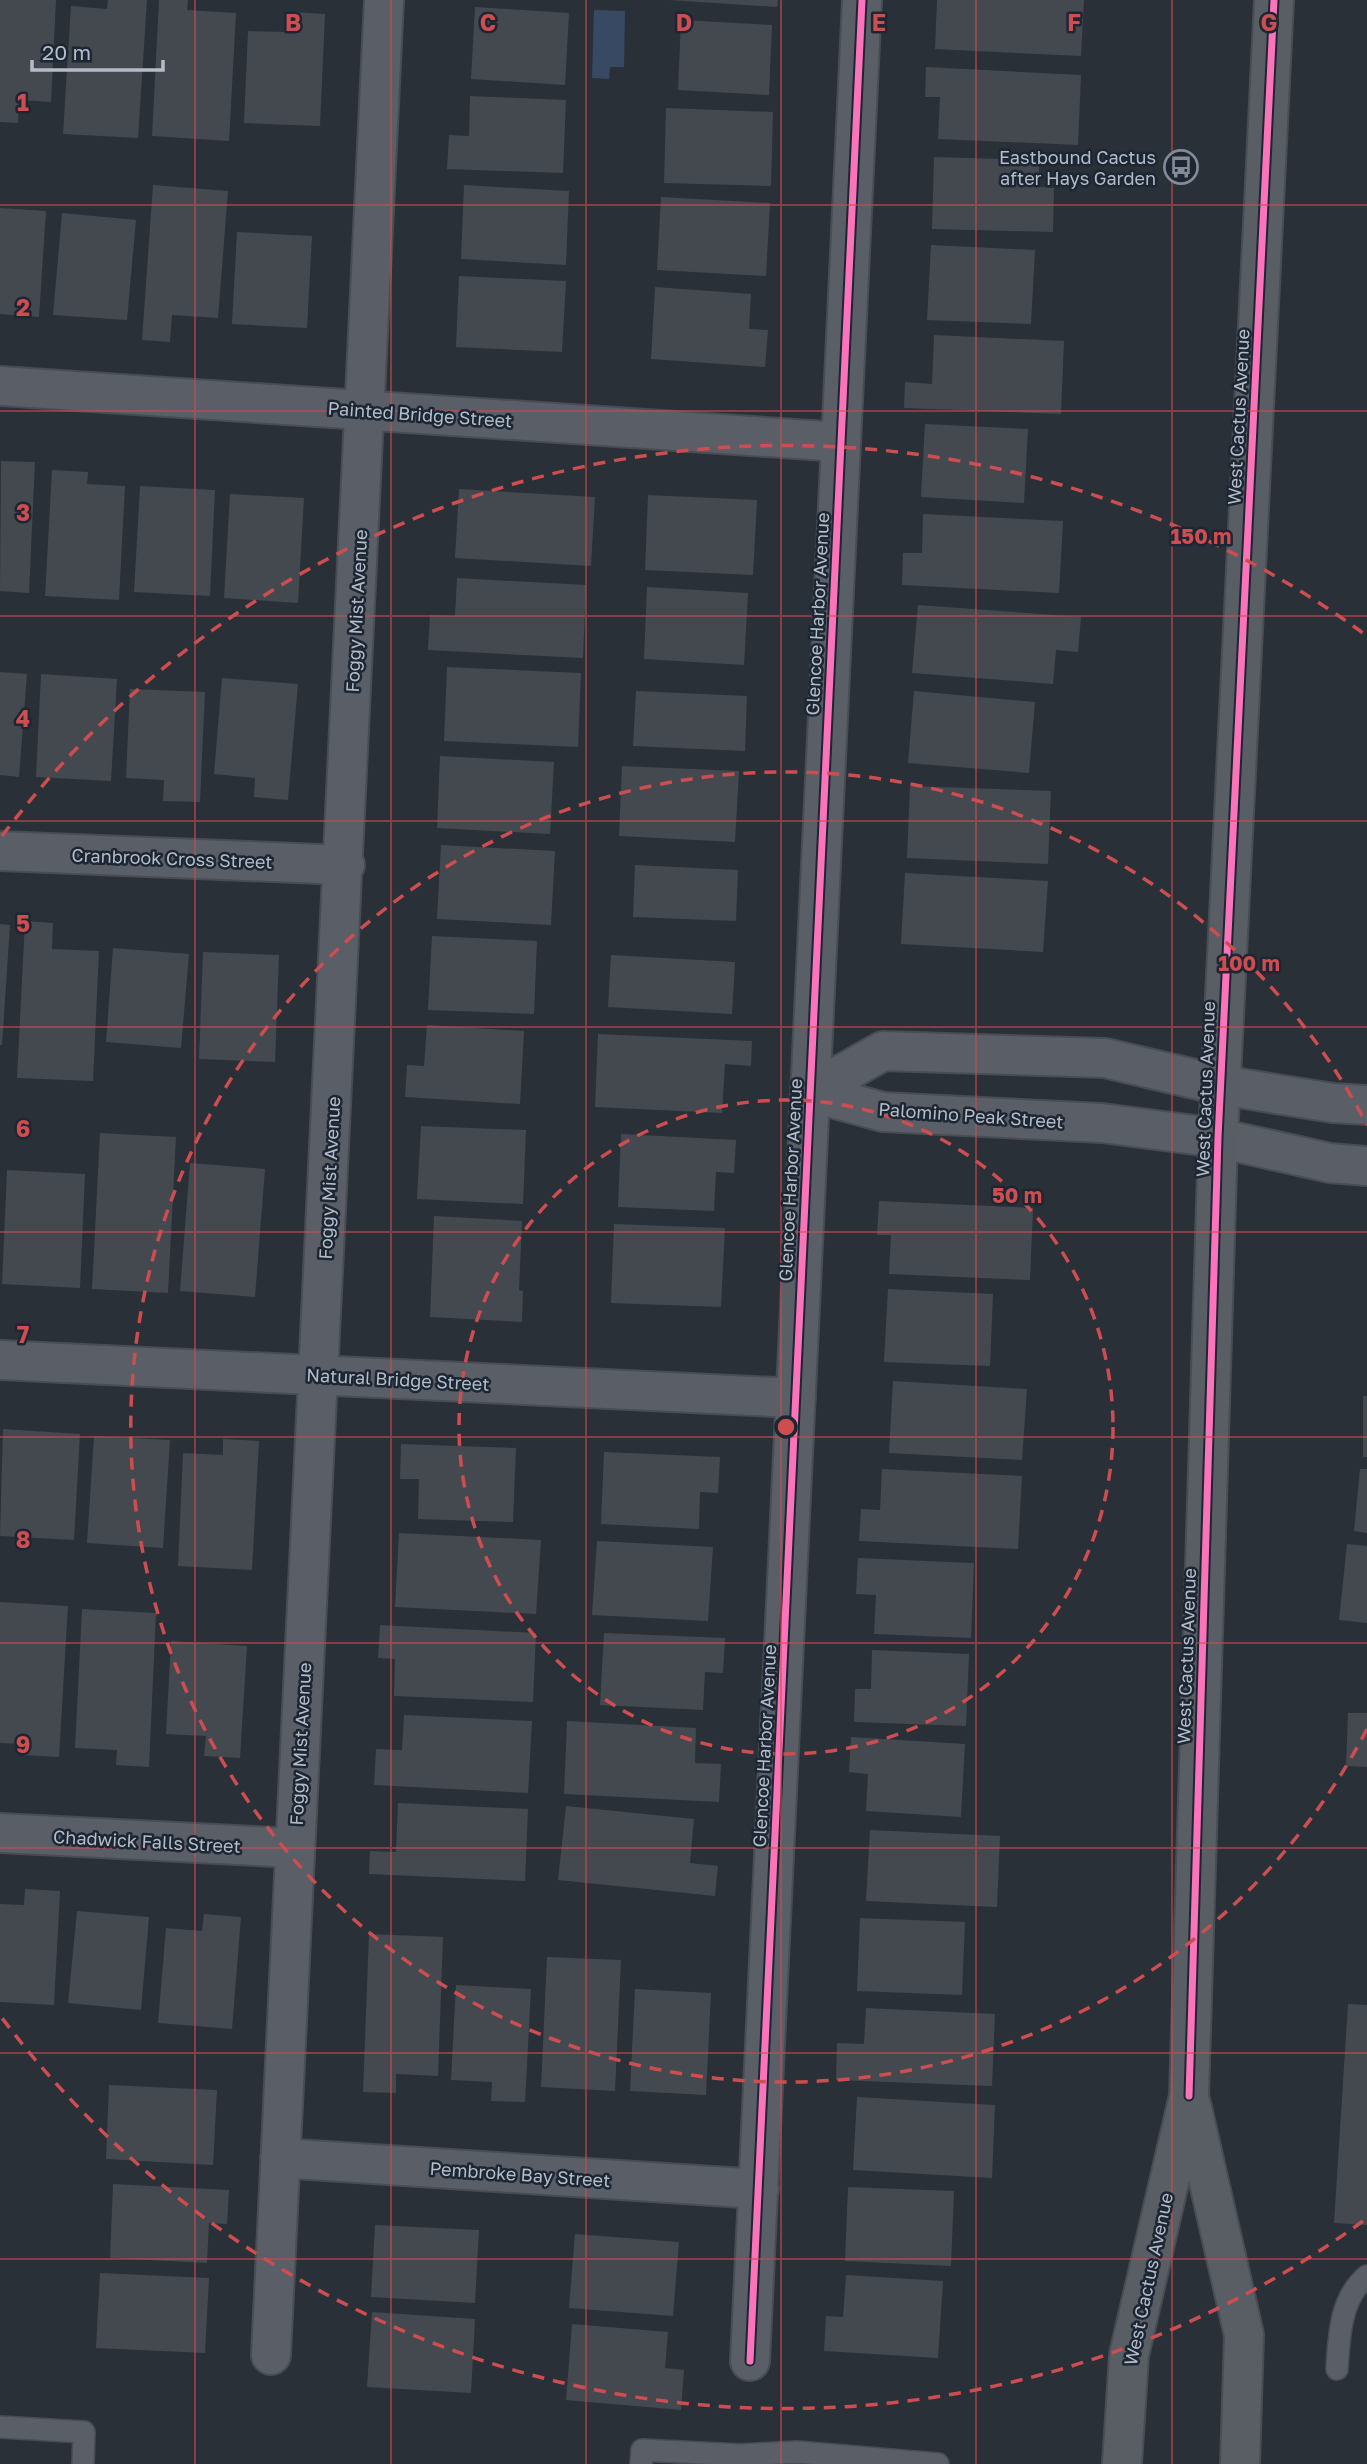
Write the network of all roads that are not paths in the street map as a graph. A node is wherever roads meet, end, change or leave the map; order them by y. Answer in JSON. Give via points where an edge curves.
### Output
{"nodes":[{"id":1,"x":384,"y":0,"type":"edge"},
{"id":2,"x":862,"y":0,"type":"edge"},
{"id":3,"x":1274,"y":0,"type":"edge"},
{"id":4,"x":0,"y":386,"type":"edge"},
{"id":5,"x":365,"y":410,"type":"junction"},
{"id":6,"x":841,"y":442,"type":"junction"},
{"id":7,"x":0,"y":851,"type":"edge"},
{"id":8,"x":345,"y":865,"type":"junction"},
{"id":9,"x":1220,"y":1085,"type":"junction"},
{"id":10,"x":810,"y":1092,"type":"junction"},
{"id":11,"x":1367,"y":1105,"type":"edge"},
{"id":12,"x":1218,"y":1138,"type":"junction"},
{"id":13,"x":1367,"y":1166,"type":"edge"},
{"id":14,"x":0,"y":1360,"type":"edge"},
{"id":15,"x":318,"y":1376,"type":"junction"},
{"id":16,"x":796,"y":1398,"type":"junction"},
{"id":17,"x":0,"y":1833,"type":"edge"},
{"id":18,"x":295,"y":1848,"type":"junction"},
{"id":19,"x":1189,"y":2095,"type":"junction"},
{"id":20,"x":280,"y":2158,"type":"junction"},
{"id":21,"x":759,"y":2189,"type":"junction"},
{"id":22,"x":1367,"y":2276,"type":"edge"},
{"id":23,"x":271,"y":2355,"type":"dead end"},
{"id":24,"x":750,"y":2361,"type":"dead end"},
{"id":25,"x":1337,"y":2368,"type":"dead end"},
{"id":26,"x":0,"y":2427,"type":"edge"},
{"id":27,"x":83,"y":2464,"type":"edge"},
{"id":28,"x":642,"y":2464,"type":"edge"},
{"id":29,"x":938,"y":2464,"type":"edge"},
{"id":30,"x":1122,"y":2464,"type":"edge"},
{"id":31,"x":1240,"y":2464,"type":"edge"}],
"edges":[{"from":1,"to":5,"type":"street","name":"Foggy Mist Avenue"},
{"from":2,"to":6,"type":"street","name":"Glencoe Harbor Avenue"},
{"from":3,"to":9,"type":"main road","name":"West Cactus Avenue"},
{"from":4,"to":5,"type":"street","name":"Painted Bridge Street"},
{"from":5,"to":6,"type":"street","name":"Painted Bridge Street"},
{"from":5,"to":8,"type":"street","name":"Foggy Mist Avenue"},
{"from":6,"to":10,"type":"street","name":"Glencoe Harbor Avenue"},
{"from":7,"to":8,"type":"street","name":"Cranbrook Cross Street"},
{"from":8,"to":15,"type":"street","name":"Foggy Mist Avenue"},
{"from":9,"to":10,"type":"street","via":[[1105,1058],[883,1051]]},
{"from":9,"to":11,"type":"street"},
{"from":9,"to":12,"type":"main road","name":"West Cactus Avenue"},
{"from":10,"to":12,"type":"street","name":"Palomino Peak Street","via":[[883,1112],[1102,1123]]},
{"from":10,"to":16,"type":"street","name":"Glencoe Harbor Avenue"},
{"from":12,"to":13,"type":"street","name":"Palomino Peak Street","via":[[1330,1163]]},
{"from":12,"to":19,"type":"main road","name":"West Cactus Avenue"},
{"from":14,"to":15,"type":"street","name":"Natural Bridge Street"},
{"from":15,"to":16,"type":"street","name":"Natural Bridge Street"},
{"from":15,"to":18,"type":"street","name":"Foggy Mist Avenue"},
{"from":16,"to":21,"type":"street","name":"Glencoe Harbor Avenue"},
{"from":17,"to":18,"type":"street","name":"Chadwick Falls Street"},
{"from":18,"to":20,"type":"street","name":"Foggy Mist Avenue"},
{"from":19,"to":30,"type":"main road","name":"West Cactus Avenue","via":[[1129,2355]]},
{"from":19,"to":31,"type":"main road","name":"West Cactus Avenue","via":[[1244,2335]]},
{"from":20,"to":21,"type":"street","name":"Pembroke Bay Street"},
{"from":20,"to":23,"type":"street","name":"Foggy Mist Avenue"},
{"from":21,"to":24,"type":"street","name":"Glencoe Harbor Avenue"},
{"from":22,"to":25,"type":"lane","via":[[1348,2301],[1340,2326]]},
{"from":26,"to":27,"type":"lane","via":[[84,2432]]},
{"from":28,"to":29,"type":"lane","via":[[642,2449],[740,2455],[797,2452]]}]}
